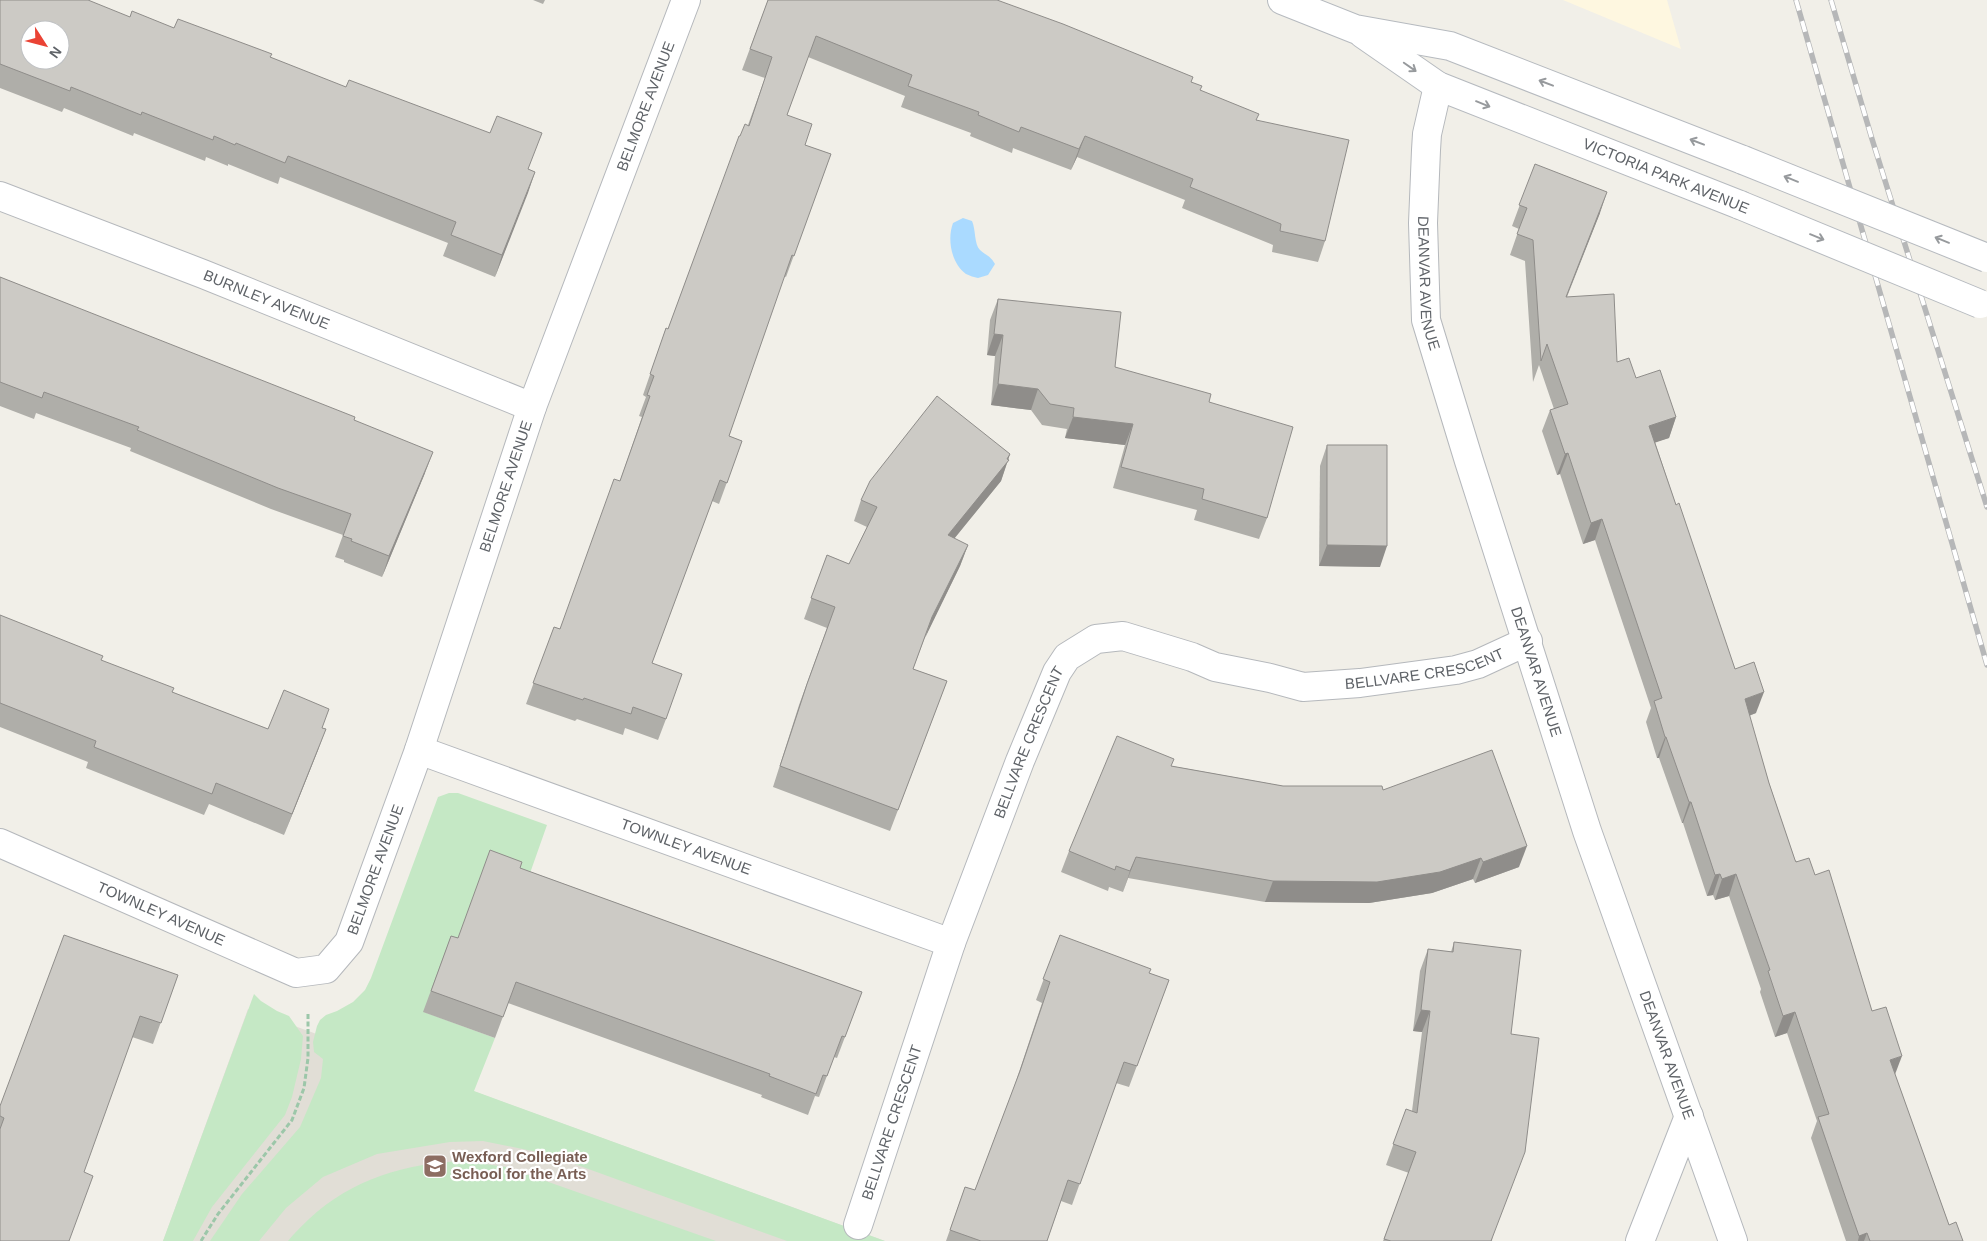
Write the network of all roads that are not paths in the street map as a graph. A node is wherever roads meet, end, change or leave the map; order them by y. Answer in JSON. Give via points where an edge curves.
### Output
{"nodes":[{"id":1,"x":686,"y":0,"type":"edge"},
{"id":2,"x":1282,"y":0,"type":"edge"},
{"id":3,"x":1355,"y":29,"type":"junction"},
{"id":4,"x":1438,"y":86,"type":"junction"},
{"id":5,"x":0,"y":196,"type":"edge"},
{"id":6,"x":1987,"y":258,"type":"edge"},
{"id":7,"x":1983,"y":306,"type":"edge"},
{"id":8,"x":532,"y":407,"type":"junction"},
{"id":9,"x":1528,"y":640,"type":"junction"},
{"id":10,"x":419,"y":750,"type":"junction"},
{"id":11,"x":0,"y":844,"type":"edge"},
{"id":12,"x":952,"y":943,"type":"junction"},
{"id":13,"x":326,"y":969,"type":"joint"},
{"id":14,"x":1689,"y":1116,"type":"junction"},
{"id":15,"x":858,"y":1225,"type":"dead end"},
{"id":16,"x":1640,"y":1241,"type":"edge"},
{"id":17,"x":1733,"y":1241,"type":"edge"}],
"edges":[{"from":1,"to":8,"type":"street","name":"BELMORE AVENUE"},
{"from":2,"to":3,"type":"street","name":"VICTORIA PARK AVENUE"},
{"from":3,"to":4,"type":"street","name":"VICTORIA PARK AVENUE","one_way":true},
{"from":6,"to":3,"type":"street","name":"VICTORIA PARK AVENUE","one_way":true,"bridge":true,"via":[[1450,46]]},
{"from":4,"to":7,"type":"street","name":"VICTORIA PARK AVENUE","one_way":true,"bridge":true,"via":[[1740,205]]},
{"from":4,"to":9,"type":"street","name":"DEANVAR AVENUE","via":[[1426,150],[1423,223],[1426,320],[1468,461]]},
{"from":5,"to":8,"type":"street","name":"BURNLEY AVENUE"},
{"from":8,"to":10,"type":"street","name":"BELMORE AVENUE"},
{"from":9,"to":12,"type":"street","name":"BELLVARE CRESCENT","via":[[1478,664],[1456,670],[1360,683],[1303,686],[1215,667],[1123,636],[1090,642],[1068,657],[1057,672]]},
{"from":9,"to":14,"type":"street","name":"DEANVAR AVENUE","via":[[1588,831]]},
{"from":10,"to":12,"type":"street","name":"TOWNLEY AVENUE"},
{"from":10,"to":13,"type":"street","name":"BELMORE AVENUE","via":[[349,942]]},
{"from":11,"to":13,"type":"street","name":"TOWNLEY AVENUE","via":[[296,973]]},
{"from":12,"to":15,"type":"street","name":"BELLVARE CRESCENT"},
{"from":14,"to":16,"type":"street"},
{"from":14,"to":17,"type":"street","name":"DEANVAR AVENUE"}]}
